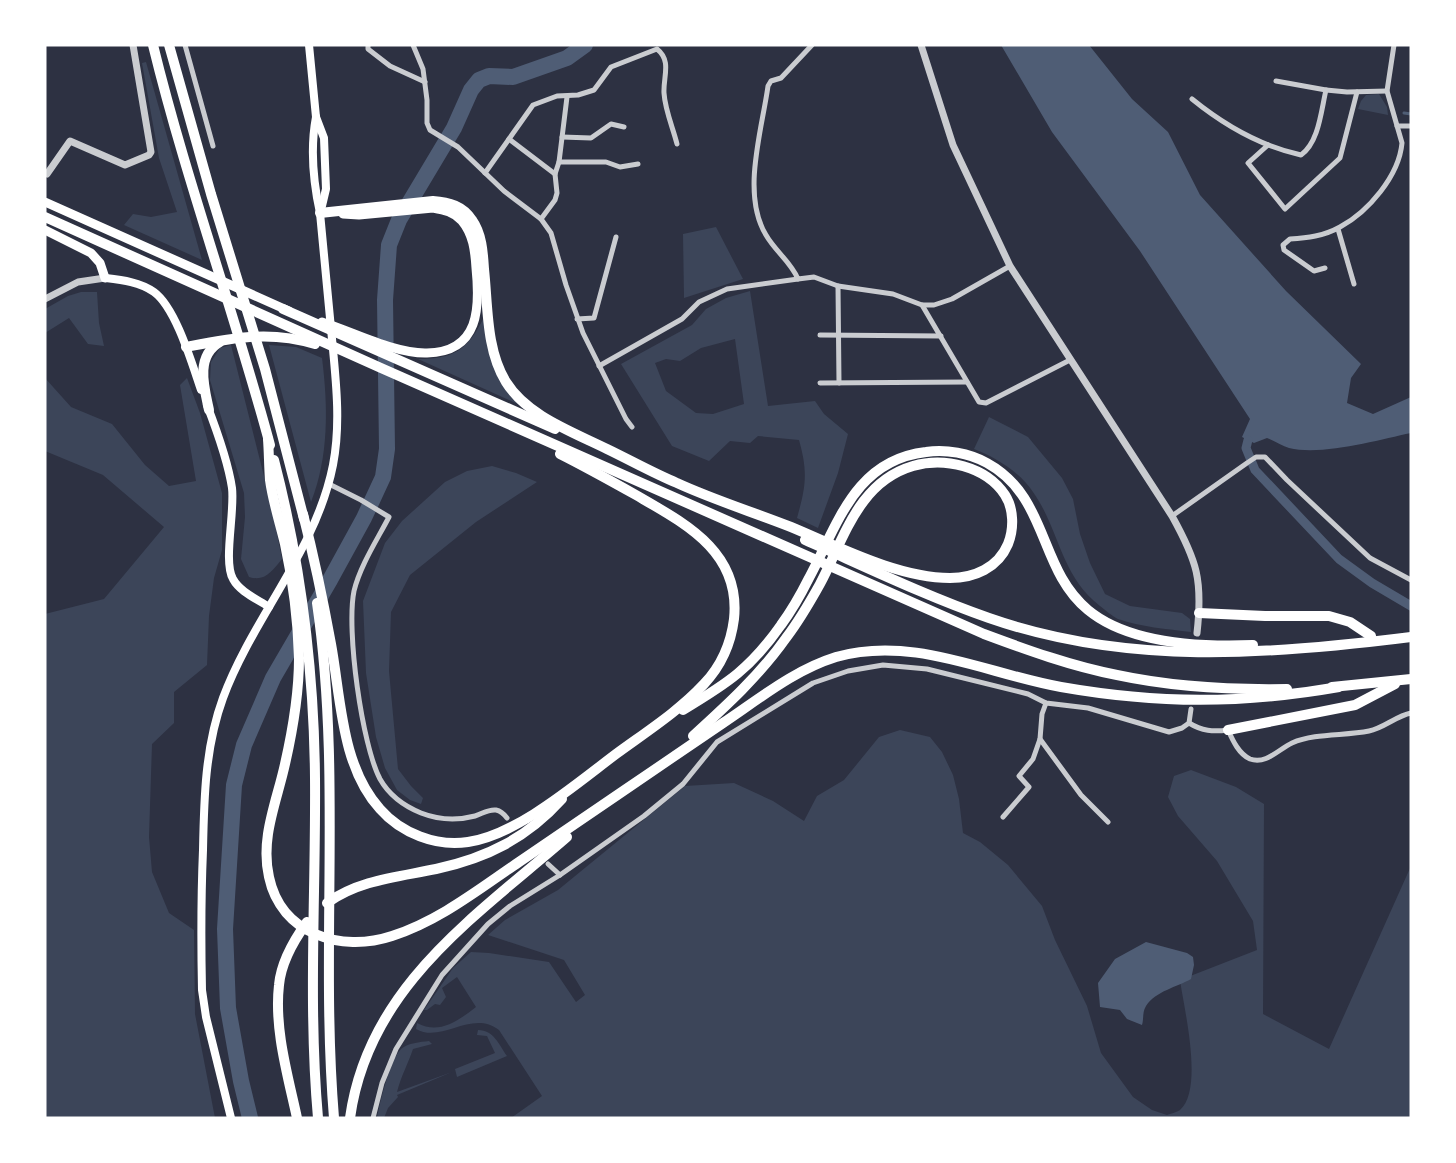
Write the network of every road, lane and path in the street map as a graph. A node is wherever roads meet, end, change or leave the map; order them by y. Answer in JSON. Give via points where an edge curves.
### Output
{"nodes":[{"id":1,"x":133,"y":45,"type":"edge"},
{"id":2,"x":153,"y":45,"type":"edge"},
{"id":3,"x":169,"y":45,"type":"edge"},
{"id":4,"x":185,"y":45,"type":"edge"},
{"id":5,"x":309,"y":45,"type":"edge"},
{"id":6,"x":368,"y":45,"type":"edge"},
{"id":7,"x":413,"y":45,"type":"edge"},
{"id":8,"x":812,"y":45,"type":"edge"},
{"id":9,"x":921,"y":45,"type":"edge"},
{"id":10,"x":1394,"y":45,"type":"edge"},
{"id":11,"x":1276,"y":81,"type":"dead end"},
{"id":12,"x":425,"y":82,"type":"junction"},
{"id":13,"x":1326,"y":90,"type":"junction"},
{"id":14,"x":1387,"y":91,"type":"junction"},
{"id":15,"x":1357,"y":92,"type":"junction"},
{"id":16,"x":567,"y":97,"type":"junction"},
{"id":17,"x":1192,"y":99,"type":"dead end"},
{"id":18,"x":1397,"y":126,"type":"junction"},
{"id":19,"x":1411,"y":126,"type":"edge"},
{"id":20,"x":624,"y":127,"type":"dead end"},
{"id":21,"x":562,"y":137,"type":"junction"},
{"id":22,"x":509,"y":139,"type":"junction"},
{"id":23,"x":677,"y":144,"type":"dead end"},
{"id":24,"x":1268,"y":145,"type":"junction"},
{"id":25,"x":213,"y":146,"type":"dead end"},
{"id":26,"x":559,"y":162,"type":"junction"},
{"id":27,"x":638,"y":164,"type":"dead end"},
{"id":28,"x":46,"y":173,"type":"edge"},
{"id":29,"x":485,"y":173,"type":"junction"},
{"id":30,"x":555,"y":174,"type":"junction"},
{"id":31,"x":45,"y":202,"type":"edge"},
{"id":32,"x":423,"y":205,"type":"junction"},
{"id":33,"x":321,"y":213,"type":"junction"},
{"id":34,"x":45,"y":217,"type":"edge"},
{"id":35,"x":541,"y":219,"type":"junction"},
{"id":36,"x":1338,"y":228,"type":"junction"},
{"id":37,"x":45,"y":230,"type":"edge"},
{"id":38,"x":616,"y":237,"type":"dead end"},
{"id":39,"x":1010,"y":266,"type":"junction"},
{"id":40,"x":1325,"y":268,"type":"dead end"},
{"id":41,"x":105,"y":278,"type":"junction"},
{"id":42,"x":798,"y":279,"type":"junction"},
{"id":43,"x":1353,"y":284,"type":"dead end"},
{"id":44,"x":838,"y":286,"type":"junction"},
{"id":45,"x":45,"y":299,"type":"edge"},
{"id":46,"x":922,"y":304,"type":"junction"},
{"id":47,"x":284,"y":309,"type":"joint"},
{"id":48,"x":577,"y":319,"type":"junction"},
{"id":49,"x":820,"y":335,"type":"dead end"},
{"id":50,"x":838,"y":335,"type":"junction"},
{"id":51,"x":941,"y":336,"type":"junction"},
{"id":52,"x":226,"y":339,"type":"junction"},
{"id":53,"x":186,"y":347,"type":"junction"},
{"id":54,"x":402,"y":356,"type":"junction"},
{"id":55,"x":1070,"y":360,"type":"junction"},
{"id":56,"x":599,"y":366,"type":"junction"},
{"id":57,"x":381,"y":368,"type":"junction"},
{"id":58,"x":403,"y":378,"type":"junction"},
{"id":59,"x":967,"y":382,"type":"junction"},
{"id":60,"x":820,"y":383,"type":"dead end"},
{"id":61,"x":839,"y":383,"type":"junction"},
{"id":62,"x":209,"y":410,"type":"junction"},
{"id":63,"x":632,"y":427,"type":"dead end"},
{"id":64,"x":268,"y":439,"type":"junction"},
{"id":65,"x":329,"y":484,"type":"junction"},
{"id":66,"x":678,"y":484,"type":"junction"},
{"id":67,"x":303,"y":514,"type":"junction"},
{"id":68,"x":1172,"y":516,"type":"junction"},
{"id":69,"x":1411,"y":580,"type":"edge"},
{"id":70,"x":269,"y":607,"type":"junction"},
{"id":71,"x":1199,"y":613,"type":"junction"},
{"id":72,"x":1197,"y":633,"type":"dead end"},
{"id":73,"x":1408,"y":635,"type":"edge"},
{"id":74,"x":1371,"y":636,"type":"junction"},
{"id":75,"x":1410,"y":679,"type":"edge"},
{"id":76,"x":1339,"y":687,"type":"junction"},
{"id":77,"x":1046,"y":703,"type":"junction"},
{"id":78,"x":1191,"y":709,"type":"dead end"},
{"id":79,"x":1411,"y":713,"type":"edge"},
{"id":80,"x":1189,"y":723,"type":"junction"},
{"id":81,"x":654,"y":727,"type":"junction"},
{"id":82,"x":1228,"y":730,"type":"junction"},
{"id":83,"x":1040,"y":739,"type":"junction"},
{"id":84,"x":673,"y":755,"type":"junction"},
{"id":85,"x":577,"y":783,"type":"junction"},
{"id":86,"x":596,"y":811,"type":"junction"},
{"id":87,"x":1003,"y":817,"type":"dead end"},
{"id":88,"x":507,"y":818,"type":"dead end"},
{"id":89,"x":1108,"y":822,"type":"dead end"},
{"id":90,"x":548,"y":864,"type":"dead end"},
{"id":91,"x":560,"y":875,"type":"junction"},
{"id":92,"x":231,"y":1118,"type":"edge"},
{"id":93,"x":297,"y":1118,"type":"edge"},
{"id":94,"x":318,"y":1118,"type":"edge"},
{"id":95,"x":334,"y":1118,"type":"edge"},
{"id":96,"x":350,"y":1118,"type":"edge"},
{"id":97,"x":372,"y":1118,"type":"edge"}],
"edges":[{"from":1,"to":28,"type":"street","via":[[151,152],[126,165],[70,141]]},
{"from":2,"to":64,"type":"highway"},
{"from":3,"to":67,"type":"highway","via":[[265,369]]},
{"from":4,"to":25,"type":"street"},
{"from":5,"to":33,"type":"main road","via":[[316,117],[324,138],[326,189]]},
{"from":6,"to":12,"type":"street","via":[[390,66]]},
{"from":7,"to":12,"type":"street"},
{"from":8,"to":42,"type":"street","via":[[781,78],[768,86],[756,159],[756,200],[765,234],[793,267]]},
{"from":9,"to":39,"type":"street","via":[[953,145]]},
{"from":10,"to":14,"type":"street"},
{"from":11,"to":13,"type":"street"},
{"from":12,"to":29,"type":"street","via":[[427,123],[434,133],[458,147]]},
{"from":13,"to":15,"type":"street"},
{"from":13,"to":24,"type":"street","via":[[1308,150],[1301,155]]},
{"from":14,"to":15,"type":"street"},
{"from":14,"to":18,"type":"street"},
{"from":15,"to":24,"type":"street","via":[[1340,158],[1285,209],[1248,163]]},
{"from":16,"to":21,"type":"street"},
{"from":16,"to":22,"type":"street","via":[[557,96],[533,105]]},
{"from":16,"to":23,"type":"street","via":[[594,90],[611,68],[657,49],[663,54],[667,72],[664,93]]},
{"from":17,"to":24,"type":"street","via":[[1216,118]]},
{"from":18,"to":19,"type":"street"},
{"from":18,"to":36,"type":"street","via":[[1401,150],[1386,183],[1355,218]]},
{"from":20,"to":21,"type":"street","via":[[610,124],[591,138]]},
{"from":21,"to":26,"type":"street"},
{"from":22,"to":29,"type":"street"},
{"from":22,"to":30,"type":"street"},
{"from":26,"to":27,"type":"street","via":[[606,162],[620,168]]},
{"from":26,"to":30,"type":"street"},
{"from":29,"to":35,"type":"street"},
{"from":30,"to":35,"type":"street","via":[[555,200]]},
{"from":31,"to":47,"type":"highway"},
{"from":32,"to":33,"type":"highway"},
{"from":32,"to":54,"type":"highway","via":[[444,210],[465,226],[473,246],[478,305],[468,334],[452,348]]},
{"from":32,"to":66,"type":"highway","via":[[443,202],[461,208],[476,227],[482,244],[492,346],[512,391],[559,424]]},
{"from":33,"to":65,"type":"main road","via":[[337,404]]},
{"from":34,"to":57,"type":"highway"},
{"from":35,"to":48,"type":"street","via":[[551,233]]},
{"from":36,"to":40,"type":"street","via":[[1312,238],[1290,239],[1283,246],[1314,272]]},
{"from":36,"to":43,"type":"street"},
{"from":37,"to":41,"type":"highway","via":[[91,253]]},
{"from":38,"to":48,"type":"street","via":[[594,318]]},
{"from":39,"to":46,"type":"street","via":[[952,299]]},
{"from":39,"to":55,"type":"street"},
{"from":41,"to":45,"type":"street","via":[[78,282]]},
{"from":41,"to":53,"type":"main road","via":[[132,282],[156,294],[172,315]]},
{"from":42,"to":44,"type":"street","via":[[814,277]]},
{"from":42,"to":56,"type":"street","via":[[727,289],[699,302],[682,319]]},
{"from":44,"to":46,"type":"street","via":[[893,294]]},
{"from":44,"to":50,"type":"street"},
{"from":46,"to":51,"type":"street"},
{"from":47,"to":54,"type":"highway"},
{"from":48,"to":56,"type":"street"},
{"from":49,"to":50,"type":"street"},
{"from":50,"to":51,"type":"street"},
{"from":50,"to":61,"type":"street"},
{"from":51,"to":59,"type":"street"},
{"from":52,"to":53,"type":"highway"},
{"from":52,"to":57,"type":"highway","via":[[290,337]]},
{"from":52,"to":62,"type":"highway","via":[[210,350],[204,363]]},
{"from":53,"to":62,"type":"main road"},
{"from":54,"to":66,"type":"highway"},
{"from":55,"to":59,"type":"street","via":[[986,403],[979,402]]},
{"from":55,"to":68,"type":"street"},
{"from":56,"to":63,"type":"street"},
{"from":57,"to":58,"type":"highway"},
{"from":58,"to":76,"type":"highway","via":[[935,614],[1027,650],[1165,684],[1250,690]]},
{"from":58,"to":81,"type":"highway","via":[[629,491],[693,530],[716,553],[728,575],[734,600],[729,642],[705,683]]},
{"from":59,"to":61,"type":"street"},
{"from":60,"to":61,"type":"street"},
{"from":62,"to":70,"type":"main road","via":[[232,487],[230,573],[238,586]]},
{"from":64,"to":86,"type":"highway","via":[[270,483],[285,546],[299,661],[294,723],[270,825],[267,863],[281,907],[307,931],[322,938],[367,942],[406,932],[452,907]]},
{"from":64,"to":94,"type":"highway","via":[[291,535],[308,645],[314,724]]},
{"from":65,"to":70,"type":"main road","via":[[304,545]]},
{"from":65,"to":88,"type":"street","via":[[389,518],[362,570],[352,602],[357,680],[374,765],[389,791],[423,814],[452,820],[496,810]]},
{"from":66,"to":73,"type":"highway","via":[[941,600],[990,619],[1078,642],[1123,649],[1222,654]]},
{"from":66,"to":84,"type":"highway","via":[[876,561],[934,577],[972,576],[984,571],[1003,554],[1012,520],[1007,497],[976,470],[930,463],[900,470],[886,478],[863,501],[846,530],[820,583],[785,639],[741,691]]},
{"from":67,"to":85,"type":"highway","via":[[319,576],[351,757],[368,795],[393,822],[436,840],[466,842],[485,838],[521,822]]},
{"from":67,"to":95,"type":"highway","via":[[320,626],[328,722],[328,963]]},
{"from":68,"to":69,"type":"street","via":[[1246,463],[1265,457],[1370,558]]},
{"from":68,"to":71,"type":"street","via":[[1196,567]]},
{"from":70,"to":92,"type":"main road","via":[[223,699],[214,727],[204,800],[202,990]]},
{"from":71,"to":72,"type":"street"},
{"from":71,"to":74,"type":"highway","via":[[1329,616],[1350,622]]},
{"from":73,"to":74,"type":"highway"},
{"from":74,"to":81,"type":"highway","via":[[1241,646],[1167,640],[1114,626],[1086,608],[1067,586],[1018,487],[982,460],[959,453],[916,453],[885,465],[861,484],[834,525],[810,578],[781,625],[747,667]]},
{"from":75,"to":76,"type":"highway"},
{"from":75,"to":82,"type":"highway","via":[[1355,705]]},
{"from":76,"to":84,"type":"highway","via":[[1245,700],[1134,697],[1050,685],[914,651],[872,651],[833,658],[793,677]]},
{"from":77,"to":80,"type":"street","via":[[1088,708],[1169,732]]},
{"from":77,"to":83,"type":"street"},
{"from":77,"to":91,"type":"street","via":[[1028,694],[927,669],[883,665],[813,683],[717,742],[683,784]]},
{"from":78,"to":80,"type":"street"},
{"from":79,"to":82,"type":"street","via":[[1371,730],[1292,743],[1261,760],[1250,759],[1238,749]]},
{"from":80,"to":82,"type":"street","via":[[1214,732]]},
{"from":81,"to":85,"type":"highway"},
{"from":83,"to":87,"type":"street","via":[[1033,759],[1019,776],[1029,787]]},
{"from":83,"to":89,"type":"street","via":[[1074,786]]},
{"from":84,"to":86,"type":"highway"},
{"from":85,"to":93,"type":"highway","via":[[518,838],[456,864],[368,883],[336,896],[301,930],[285,961],[279,986],[285,1061]]},
{"from":86,"to":96,"type":"highway","via":[[468,922],[405,988],[371,1044]]},
{"from":90,"to":91,"type":"street"},
{"from":91,"to":97,"type":"street","via":[[488,924],[442,975],[396,1049]]}]}
